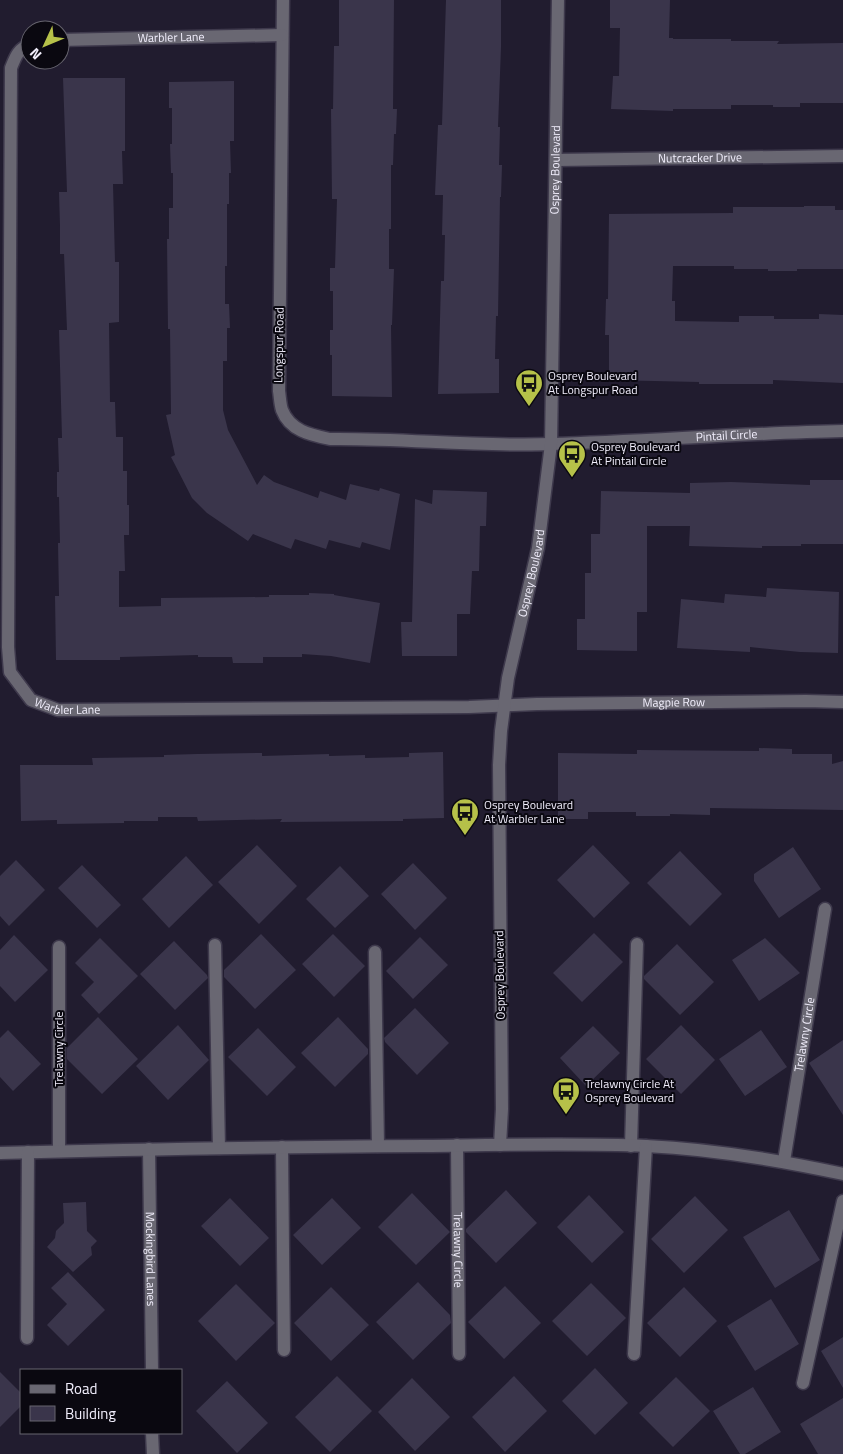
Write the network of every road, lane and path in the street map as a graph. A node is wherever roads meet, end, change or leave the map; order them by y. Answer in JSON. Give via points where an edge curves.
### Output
{"nodes":[{"id":1,"x":283,"y":0,"type":"edge"},
{"id":2,"x":558,"y":0,"type":"edge"},
{"id":3,"x":282,"y":35,"type":"junction"},
{"id":4,"x":70,"y":40,"type":"edge"},
{"id":5,"x":20,"y":51,"type":"edge"},
{"id":6,"x":843,"y":156,"type":"edge"},
{"id":7,"x":556,"y":160,"type":"junction"},
{"id":8,"x":843,"y":431,"type":"edge"},
{"id":9,"x":550,"y":444,"type":"junction"},
{"id":10,"x":843,"y":702,"type":"edge"},
{"id":11,"x":504,"y":705,"type":"junction"},
{"id":12,"x":825,"y":910,"type":"dead end"},
{"id":13,"x":637,"y":944,"type":"dead end"},
{"id":14,"x":215,"y":945,"type":"dead end"},
{"id":15,"x":59,"y":947,"type":"dead end"},
{"id":16,"x":375,"y":952,"type":"dead end"},
{"id":17,"x":457,"y":1145,"type":"junction"},
{"id":18,"x":500,"y":1145,"type":"junction"},
{"id":19,"x":378,"y":1146,"type":"junction"},
{"id":20,"x":631,"y":1146,"type":"junction"},
{"id":21,"x":646,"y":1146,"type":"junction"},
{"id":22,"x":282,"y":1147,"type":"junction"},
{"id":23,"x":219,"y":1148,"type":"junction"},
{"id":24,"x":149,"y":1149,"type":"junction"},
{"id":25,"x":59,"y":1151,"type":"junction"},
{"id":26,"x":28,"y":1152,"type":"junction"},
{"id":27,"x":0,"y":1153,"type":"edge"},
{"id":28,"x":784,"y":1161,"type":"junction"},
{"id":29,"x":843,"y":1174,"type":"edge"},
{"id":30,"x":843,"y":1201,"type":"edge"},
{"id":31,"x":26,"y":1338,"type":"dead end"},
{"id":32,"x":284,"y":1350,"type":"dead end"},
{"id":33,"x":460,"y":1354,"type":"dead end"},
{"id":34,"x":634,"y":1354,"type":"dead end"},
{"id":35,"x":152,"y":1369,"type":"edge"},
{"id":36,"x":803,"y":1383,"type":"dead end"},
{"id":37,"x":152,"y":1434,"type":"edge"},
{"id":38,"x":153,"y":1454,"type":"edge"}],
"edges":[{"from":1,"to":3,"type":"street","name":"Longspur Road"},
{"from":2,"to":7,"type":"street","name":"Osprey Boulevard"},
{"from":3,"to":4,"type":"street","name":"Warbler Lane"},
{"from":3,"to":9,"type":"street","name":"Longspur Road","via":[[279,391],[282,411],[292,425],[306,434],[330,439]]},
{"from":5,"to":11,"type":"street","name":"Warbler Lane","via":[[11,68],[10,672],[31,700],[58,710]]},
{"from":6,"to":7,"type":"street","name":"Nutcracker Drive"},
{"from":7,"to":9,"type":"street","name":"Osprey Boulevard"},
{"from":8,"to":9,"type":"street","name":"Pintail Circle"},
{"from":9,"to":11,"type":"street","name":"Osprey Boulevard","via":[[538,548]]},
{"from":10,"to":11,"type":"street","name":"Magpie Row"},
{"from":11,"to":18,"type":"street","name":"Osprey Boulevard","via":[[498,823]]},
{"from":12,"to":28,"type":"street","name":"Trelawny Circle"},
{"from":13,"to":20,"type":"street"},
{"from":14,"to":23,"type":"street"},
{"from":15,"to":25,"type":"street","name":"Trelawny Circle"},
{"from":16,"to":19,"type":"street"},
{"from":17,"to":18,"type":"street"},
{"from":17,"to":19,"type":"street"},
{"from":17,"to":33,"type":"street","name":"Trelawny Circle"},
{"from":18,"to":20,"type":"street"},
{"from":19,"to":22,"type":"street"},
{"from":20,"to":21,"type":"street"},
{"from":21,"to":28,"type":"street"},
{"from":21,"to":34,"type":"street"},
{"from":22,"to":23,"type":"street"},
{"from":22,"to":32,"type":"street"},
{"from":23,"to":24,"type":"street"},
{"from":24,"to":25,"type":"street"},
{"from":24,"to":35,"type":"street","name":"Mockingbird Lanes"},
{"from":25,"to":26,"type":"street"},
{"from":26,"to":27,"type":"street"},
{"from":26,"to":31,"type":"street"},
{"from":28,"to":29,"type":"street"},
{"from":30,"to":36,"type":"street"},
{"from":37,"to":38,"type":"street"}]}
